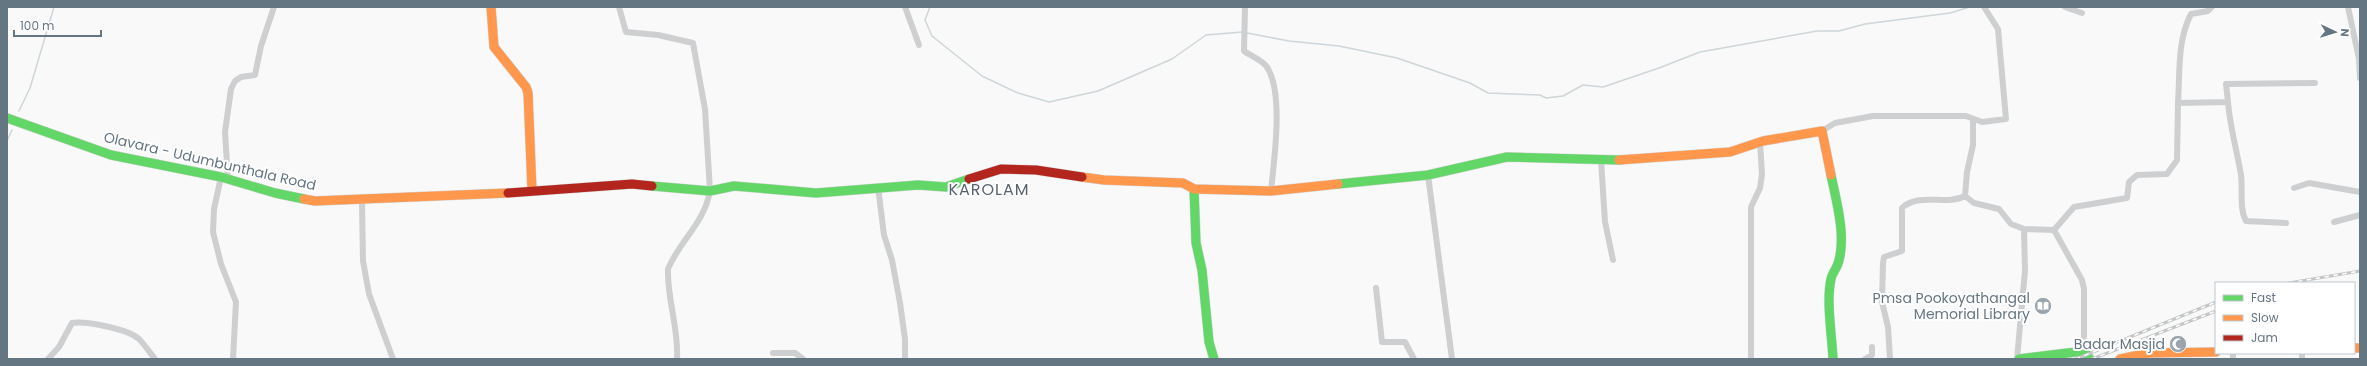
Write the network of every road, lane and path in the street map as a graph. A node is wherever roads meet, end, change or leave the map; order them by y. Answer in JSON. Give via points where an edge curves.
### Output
{"nodes":[{"id":1,"x":274,"y":7,"type":"edge"},
{"id":2,"x":491,"y":7,"type":"edge"},
{"id":3,"x":619,"y":7,"type":"edge"},
{"id":4,"x":905,"y":7,"type":"edge"},
{"id":5,"x":1244,"y":7,"type":"edge"},
{"id":6,"x":2065,"y":7,"type":"edge"},
{"id":7,"x":2212,"y":7,"type":"edge"},
{"id":8,"x":2348,"y":7,"type":"edge"},
{"id":9,"x":1986,"y":8,"type":"edge"},
{"id":10,"x":2082,"y":13,"type":"dead end"},
{"id":11,"x":919,"y":45,"type":"dead end"},
{"id":12,"x":2360,"y":78,"type":"edge"},
{"id":13,"x":2315,"y":83,"type":"dead end"},
{"id":14,"x":2228,"y":102,"type":"junction"},
{"id":15,"x":2178,"y":103,"type":"junction"},
{"id":16,"x":7,"y":118,"type":"edge"},
{"id":17,"x":1972,"y":119,"type":"junction"},
{"id":18,"x":1822,"y":131,"type":"junction"},
{"id":19,"x":1760,"y":142,"type":"junction"},
{"id":20,"x":1601,"y":160,"type":"junction"},
{"id":21,"x":1428,"y":175,"type":"junction"},
{"id":22,"x":225,"y":178,"type":"junction"},
{"id":23,"x":878,"y":187,"type":"junction"},
{"id":24,"x":2294,"y":188,"type":"dead end"},
{"id":25,"x":1194,"y":189,"type":"junction"},
{"id":26,"x":532,"y":190,"type":"junction"},
{"id":27,"x":710,"y":190,"type":"junction"},
{"id":28,"x":1271,"y":191,"type":"junction"},
{"id":29,"x":2360,"y":192,"type":"edge"},
{"id":30,"x":1965,"y":196,"type":"junction"},
{"id":31,"x":362,"y":201,"type":"junction"},
{"id":32,"x":2360,"y":215,"type":"edge"},
{"id":33,"x":2334,"y":222,"type":"dead end"},
{"id":34,"x":2286,"y":223,"type":"dead end"},
{"id":35,"x":2024,"y":229,"type":"junction"},
{"id":36,"x":2054,"y":230,"type":"junction"},
{"id":37,"x":1613,"y":260,"type":"dead end"},
{"id":38,"x":1376,"y":288,"type":"dead end"},
{"id":39,"x":1872,"y":347,"type":"dead end"},
{"id":40,"x":2084,"y":351,"type":"junction"},
{"id":41,"x":2215,"y":352,"type":"edge"},
{"id":42,"x":773,"y":353,"type":"dead end"},
{"id":43,"x":48,"y":359,"type":"edge"},
{"id":44,"x":155,"y":359,"type":"edge"},
{"id":45,"x":234,"y":359,"type":"edge"},
{"id":46,"x":393,"y":359,"type":"edge"},
{"id":47,"x":677,"y":359,"type":"edge"},
{"id":48,"x":803,"y":359,"type":"edge"},
{"id":49,"x":905,"y":359,"type":"edge"},
{"id":50,"x":1214,"y":359,"type":"edge"},
{"id":51,"x":1414,"y":359,"type":"edge"},
{"id":52,"x":1452,"y":359,"type":"edge"},
{"id":53,"x":1751,"y":359,"type":"edge"},
{"id":54,"x":1833,"y":359,"type":"edge"},
{"id":55,"x":1865,"y":359,"type":"edge"},
{"id":56,"x":1890,"y":359,"type":"edge"},
{"id":57,"x":2018,"y":359,"type":"edge"},
{"id":58,"x":2090,"y":359,"type":"edge"},
{"id":59,"x":2120,"y":359,"type":"edge"}],
"edges":[{"from":1,"to":22,"type":"street","via":[[261,46],[255,75],[241,77],[235,81],[231,89],[225,132]]},
{"from":2,"to":26,"type":"main road","via":[[494,47],[528,93]]},
{"from":3,"to":27,"type":"street","via":[[626,32],[658,35],[693,43],[705,109]]},
{"from":4,"to":11,"type":"street"},
{"from":5,"to":28,"type":"street","via":[[1244,51],[1266,66],[1276,101],[1276,143]]},
{"from":6,"to":10,"type":"street"},
{"from":7,"to":15,"type":"street","via":[[2208,11],[2191,14],[2186,25],[2182,40]]},
{"from":8,"to":12,"type":"street","via":[[2359,59]]},
{"from":9,"to":17,"type":"street","via":[[1998,29],[2006,119],[1990,122]]},
{"from":13,"to":14,"type":"street","via":[[2226,84]]},
{"from":14,"to":15,"type":"street"},
{"from":14,"to":34,"type":"street","via":[[2231,134],[2241,176],[2242,214],[2246,221]]},
{"from":15,"to":36,"type":"street","via":[[2177,160],[2167,174],[2137,175],[2129,182],[2127,198],[2074,207]]},
{"from":16,"to":22,"type":"main road","name":"Olavara - Udumbunthala Road","via":[[111,155]]},
{"from":17,"to":18,"type":"street","via":[[1966,116],[1873,116],[1835,123]]},
{"from":17,"to":30,"type":"street","via":[[1973,146]]},
{"from":18,"to":19,"type":"main road","name":"Olavara - Udumbunthala Road"},
{"from":18,"to":54,"type":"main road","via":[[1840,220],[1840,258],[1831,278],[1830,297]]},
{"from":19,"to":20,"type":"main road","name":"Olavara - Udumbunthala Road","via":[[1730,152]]},
{"from":19,"to":53,"type":"street","via":[[1762,174],[1760,188],[1751,207]]},
{"from":20,"to":21,"type":"main road","name":"Olavara - Udumbunthala Road","via":[[1507,157]]},
{"from":20,"to":37,"type":"street","via":[[1605,222]]},
{"from":21,"to":28,"type":"main road","name":"Olavara - Udumbunthala Road"},
{"from":21,"to":52,"type":"street"},
{"from":22,"to":31,"type":"main road","name":"Olavara - Udumbunthala Road","via":[[307,200]]},
{"from":22,"to":45,"type":"street","via":[[214,209],[213,232],[221,264],[236,302]]},
{"from":23,"to":25,"type":"main road","name":"Olavara - Udumbunthala Road","via":[[946,187],[1001,169],[1036,170],[1104,180],[1183,183]]},
{"from":23,"to":27,"type":"main road","name":"Olavara - Udumbunthala Road","via":[[854,192],[816,193],[734,186]]},
{"from":23,"to":49,"type":"street","via":[[884,235],[892,260],[900,303]]},
{"from":24,"to":29,"type":"street","via":[[2310,183]]},
{"from":25,"to":28,"type":"main road","name":"Olavara - Udumbunthala Road"},
{"from":25,"to":50,"type":"main road","via":[[1196,243],[1202,270],[1209,342]]},
{"from":26,"to":27,"type":"main road","name":"Olavara - Udumbunthala Road","via":[[632,184]]},
{"from":26,"to":31,"type":"main road","name":"Olavara - Udumbunthala Road"},
{"from":27,"to":47,"type":"street","via":[[708,204],[697,225],[668,269],[672,314],[677,330]]},
{"from":30,"to":35,"type":"street","via":[[1974,203],[1999,209],[2011,224]]},
{"from":30,"to":56,"type":"street","via":[[1944,200],[1922,200],[1907,203],[1902,208],[1902,251],[1884,257],[1883,263],[1882,302],[1888,327]]},
{"from":31,"to":46,"type":"street","via":[[363,261],[369,294]]},
{"from":32,"to":33,"type":"street"},
{"from":35,"to":36,"type":"street"},
{"from":35,"to":57,"type":"street","via":[[2025,271]]},
{"from":36,"to":40,"type":"street","via":[[2083,285]]},
{"from":38,"to":51,"type":"street","via":[[1382,342],[1405,342]]},
{"from":39,"to":55,"type":"street","via":[[1872,355]]},
{"from":40,"to":57,"type":"main road"},
{"from":40,"to":58,"type":"main road"},
{"from":41,"to":59,"type":"main road","via":[[2149,353]]},
{"from":42,"to":48,"type":"street","via":[[795,353]]},
{"from":43,"to":44,"type":"street","via":[[60,347],[72,323],[80,322],[110,327],[138,338]]}]}
